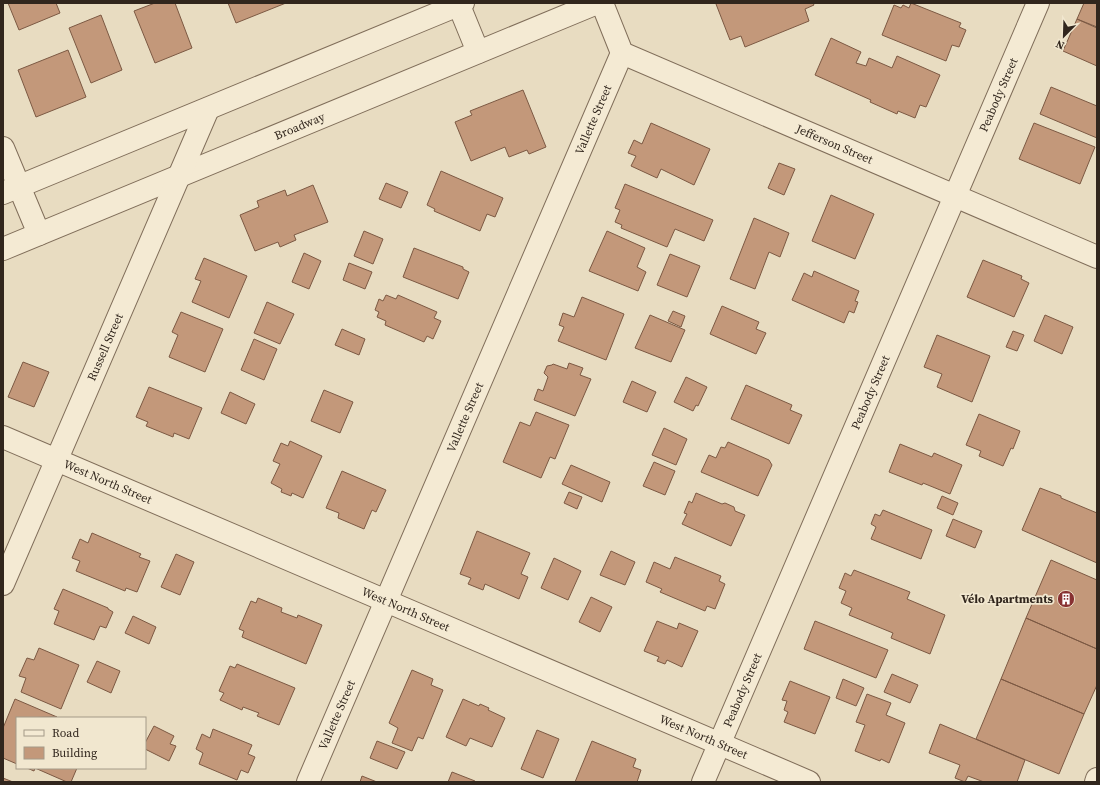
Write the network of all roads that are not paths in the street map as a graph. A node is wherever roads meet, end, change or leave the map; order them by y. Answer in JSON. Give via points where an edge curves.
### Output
{"nodes":[{"id":1,"x":597,"y":3,"type":"edge"},
{"id":2,"x":602,"y":3,"type":"edge"},
{"id":3,"x":1038,"y":3,"type":"edge"},
{"id":4,"x":460,"y":4,"type":"edge"},
{"id":5,"x":478,"y":52,"type":"junction"},
{"id":6,"x":622,"y":53,"type":"junction"},
{"id":7,"x":208,"y":109,"type":"junction"},
{"id":8,"x":3,"y":148,"type":"edge"},
{"id":9,"x":178,"y":176,"type":"junction"},
{"id":10,"x":11,"y":190,"type":"edge"},
{"id":11,"x":955,"y":196,"type":"junction"},
{"id":12,"x":39,"y":234,"type":"junction"},
{"id":13,"x":3,"y":249,"type":"edge"},
{"id":14,"x":1097,"y":257,"type":"edge"},
{"id":15,"x":3,"y":437,"type":"edge"},
{"id":16,"x":56,"y":460,"type":"junction"},
{"id":17,"x":3,"y":584,"type":"edge"},
{"id":18,"x":386,"y":601,"type":"junction"},
{"id":19,"x":720,"y":744,"type":"junction"},
{"id":20,"x":308,"y":782,"type":"edge"},
{"id":21,"x":703,"y":782,"type":"edge"},
{"id":22,"x":809,"y":782,"type":"edge"}],
"edges":[{"from":1,"to":5,"type":"street","name":"Broadway"},
{"from":2,"to":6,"type":"street"},
{"from":3,"to":11,"type":"street","name":"Peabody Street"},
{"from":4,"to":5,"type":"street"},
{"from":4,"to":7,"type":"street"},
{"from":5,"to":9,"type":"street","name":"Broadway"},
{"from":6,"to":11,"type":"street","name":"Jefferson Street"},
{"from":6,"to":18,"type":"street","name":"Vallette Street"},
{"from":7,"to":9,"type":"street","name":"Russell Street"},
{"from":7,"to":10,"type":"street"},
{"from":8,"to":10,"type":"street"},
{"from":9,"to":12,"type":"street","name":"Broadway"},
{"from":9,"to":16,"type":"street","name":"Russell Street"},
{"from":10,"to":12,"type":"street"},
{"from":11,"to":14,"type":"street","name":"Jefferson Street"},
{"from":11,"to":19,"type":"street","name":"Peabody Street"},
{"from":12,"to":13,"type":"street","name":"Broadway"},
{"from":15,"to":16,"type":"street","name":"West North Street"},
{"from":16,"to":17,"type":"street","name":"Russell Street"},
{"from":16,"to":18,"type":"street","name":"West North Street"},
{"from":18,"to":19,"type":"street","name":"West North Street"},
{"from":18,"to":20,"type":"street","name":"Vallette Street"},
{"from":19,"to":21,"type":"street","name":"Peabody Street"},
{"from":19,"to":22,"type":"street","name":"West North Street"}]}
